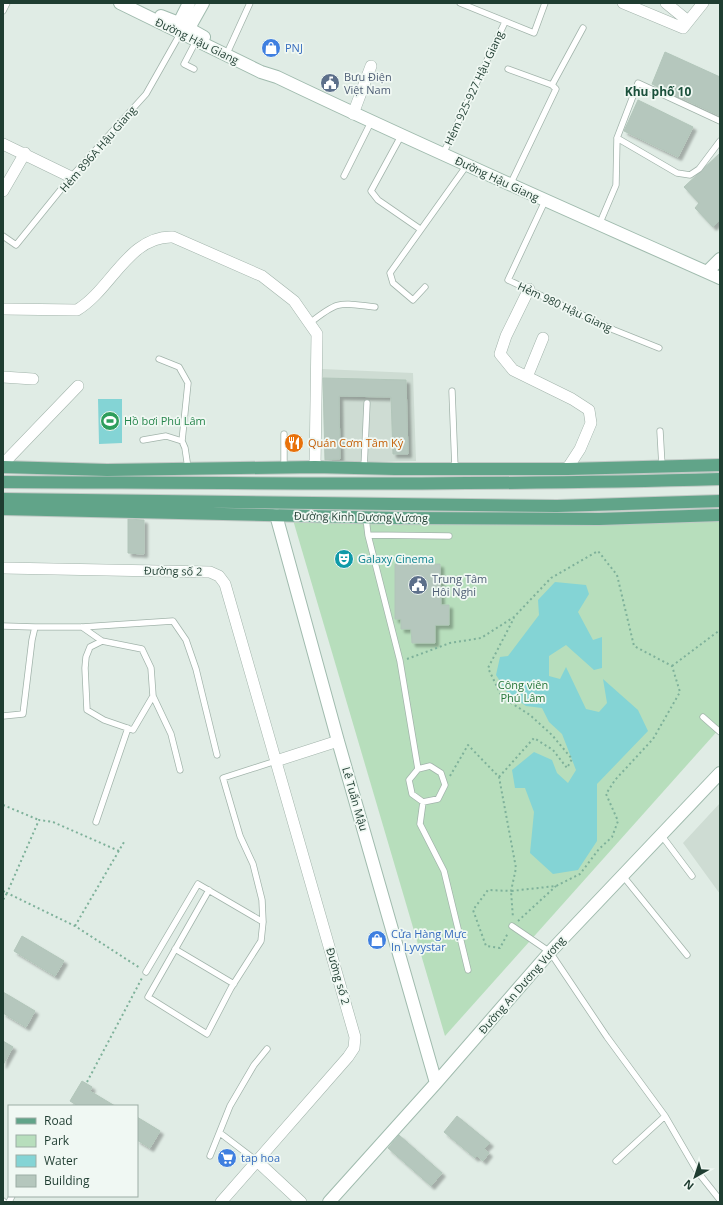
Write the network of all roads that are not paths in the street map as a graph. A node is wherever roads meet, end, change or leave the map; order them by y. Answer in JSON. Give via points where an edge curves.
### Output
{"nodes":[{"id":1,"x":7,"y":3,"type":"edge"},
{"id":2,"x":120,"y":3,"type":"edge"},
{"id":3,"x":135,"y":3,"type":"edge"},
{"id":4,"x":189,"y":3,"type":"edge"},
{"id":5,"x":203,"y":3,"type":"edge"},
{"id":6,"x":250,"y":3,"type":"edge"},
{"id":7,"x":460,"y":3,"type":"edge"},
{"id":8,"x":545,"y":3,"type":"edge"},
{"id":9,"x":623,"y":3,"type":"edge"},
{"id":10,"x":666,"y":3,"type":"edge"},
{"id":11,"x":703,"y":3,"type":"edge"},
{"id":12,"x":3,"y":10,"type":"edge"},
{"id":13,"x":688,"y":21,"type":"junction"},
{"id":14,"x":505,"y":22,"type":"junction"},
{"id":15,"x":183,"y":28,"type":"junction"},
{"id":16,"x":583,"y":28,"type":"dead end"},
{"id":17,"x":196,"y":41,"type":"junction"},
{"id":18,"x":229,"y":49,"type":"junction"},
{"id":19,"x":371,"y":66,"type":"dead end"},
{"id":20,"x":194,"y":69,"type":"dead end"},
{"id":21,"x":508,"y":69,"type":"dead end"},
{"id":22,"x":277,"y":77,"type":"junction"},
{"id":23,"x":552,"y":85,"type":"junction"},
{"id":24,"x":353,"y":114,"type":"junction"},
{"id":25,"x":720,"y":121,"type":"edge"},
{"id":26,"x":371,"y":122,"type":"junction"},
{"id":27,"x":402,"y":136,"type":"junction"},
{"id":28,"x":617,"y":138,"type":"junction"},
{"id":29,"x":720,"y":141,"type":"edge"},
{"id":30,"x":3,"y":144,"type":"edge"},
{"id":31,"x":25,"y":153,"type":"junction"},
{"id":32,"x":443,"y":154,"type":"junction"},
{"id":33,"x":467,"y":165,"type":"junction"},
{"id":34,"x":344,"y":176,"type":"dead end"},
{"id":35,"x":71,"y":177,"type":"junction"},
{"id":36,"x":510,"y":185,"type":"junction"},
{"id":37,"x":3,"y":191,"type":"edge"},
{"id":38,"x":545,"y":201,"type":"junction"},
{"id":39,"x":599,"y":226,"type":"junction"},
{"id":40,"x":420,"y":229,"type":"junction"},
{"id":41,"x":3,"y":236,"type":"edge"},
{"id":42,"x":720,"y":259,"type":"edge"},
{"id":43,"x":707,"y":272,"type":"junction"},
{"id":44,"x":720,"y":278,"type":"edge"},
{"id":45,"x":425,"y":287,"type":"dead end"},
{"id":46,"x":529,"y":289,"type":"junction"},
{"id":47,"x":375,"y":307,"type":"dead end"},
{"id":48,"x":3,"y":309,"type":"edge"},
{"id":49,"x":310,"y":323,"type":"junction"},
{"id":50,"x":543,"y":338,"type":"dead end"},
{"id":51,"x":659,"y":348,"type":"dead end"},
{"id":52,"x":159,"y":359,"type":"dead end"},
{"id":53,"x":527,"y":377,"type":"junction"},
{"id":54,"x":3,"y":378,"type":"edge"},
{"id":55,"x":33,"y":379,"type":"dead end"},
{"id":56,"x":78,"y":386,"type":"dead end"},
{"id":57,"x":452,"y":391,"type":"dead end"},
{"id":58,"x":367,"y":403,"type":"dead end"},
{"id":59,"x":660,"y":431,"type":"dead end"},
{"id":60,"x":284,"y":434,"type":"dead end"},
{"id":61,"x":142,"y":440,"type":"dead end"},
{"id":62,"x":182,"y":441,"type":"junction"},
{"id":63,"x":3,"y":464,"type":"edge"},
{"id":64,"x":720,"y":465,"type":"edge"},
{"id":65,"x":662,"y":466,"type":"junction"},
{"id":66,"x":284,"y":467,"type":"junction"},
{"id":67,"x":315,"y":467,"type":"junction"},
{"id":68,"x":3,"y":468,"type":"edge"},
{"id":69,"x":188,"y":468,"type":"junction"},
{"id":70,"x":364,"y":468,"type":"junction"},
{"id":71,"x":455,"y":468,"type":"junction"},
{"id":72,"x":567,"y":469,"type":"junction"},
{"id":73,"x":720,"y":479,"type":"edge"},
{"id":74,"x":3,"y":482,"type":"edge"},
{"id":75,"x":365,"y":483,"type":"junction"},
{"id":76,"x":3,"y":499,"type":"edge"},
{"id":77,"x":720,"y":501,"type":"edge"},
{"id":78,"x":272,"y":502,"type":"junction"},
{"id":79,"x":365,"y":503,"type":"junction"},
{"id":80,"x":3,"y":509,"type":"edge"},
{"id":81,"x":276,"y":515,"type":"junction"},
{"id":82,"x":720,"y":515,"type":"edge"},
{"id":83,"x":366,"y":518,"type":"junction"},
{"id":84,"x":368,"y":535,"type":"junction"},
{"id":85,"x":449,"y":536,"type":"dead end"},
{"id":86,"x":3,"y":568,"type":"edge"},
{"id":87,"x":3,"y":626,"type":"edge"},
{"id":88,"x":35,"y":627,"type":"junction"},
{"id":89,"x":82,"y":627,"type":"junction"},
{"id":90,"x":102,"y":641,"type":"junction"},
{"id":91,"x":154,"y":696,"type":"junction"},
{"id":92,"x":3,"y":716,"type":"edge"},
{"id":93,"x":703,"y":717,"type":"dead end"},
{"id":94,"x":128,"y":728,"type":"junction"},
{"id":95,"x":720,"y":732,"type":"edge"},
{"id":96,"x":338,"y":741,"type":"junction"},
{"id":97,"x":217,"y":755,"type":"dead end"},
{"id":98,"x":276,"y":761,"type":"junction"},
{"id":99,"x":418,"y":768,"type":"junction"},
{"id":100,"x":180,"y":770,"type":"dead end"},
{"id":101,"x":720,"y":773,"type":"edge"},
{"id":102,"x":423,"y":802,"type":"junction"},
{"id":103,"x":96,"y":822,"type":"dead end"},
{"id":104,"x":662,"y":836,"type":"junction"},
{"id":105,"x":623,"y":876,"type":"junction"},
{"id":106,"x":692,"y":876,"type":"dead end"},
{"id":107,"x":209,"y":890,"type":"junction"},
{"id":108,"x":263,"y":922,"type":"junction"},
{"id":109,"x":512,"y":926,"type":"road end"},
{"id":110,"x":175,"y":949,"type":"junction"},
{"id":111,"x":550,"y":952,"type":"junction"},
{"id":112,"x":687,"y":955,"type":"dead end"},
{"id":113,"x":468,"y":970,"type":"dead end"},
{"id":114,"x":146,"y":972,"type":"road end"},
{"id":115,"x":234,"y":984,"type":"junction"},
{"id":116,"x":267,"y":1049,"type":"dead end"},
{"id":117,"x":436,"y":1083,"type":"junction"},
{"id":118,"x":665,"y":1116,"type":"junction"},
{"id":119,"x":220,"y":1133,"type":"junction"},
{"id":120,"x":210,"y":1156,"type":"dead end"},
{"id":121,"x":616,"y":1161,"type":"dead end"},
{"id":122,"x":258,"y":1162,"type":"junction"},
{"id":123,"x":719,"y":1198,"type":"edge"},
{"id":124,"x":221,"y":1202,"type":"edge"},
{"id":125,"x":301,"y":1202,"type":"edge"},
{"id":126,"x":329,"y":1202,"type":"edge"}],
"edges":[{"from":1,"to":12,"type":"lane"},
{"from":2,"to":15,"type":"main road","name":"Đường Hậu Giang"},
{"from":3,"to":15,"type":"main road","name":"Đường Hậu Giang"},
{"from":4,"to":15,"type":"main road"},
{"from":5,"to":15,"type":"main road"},
{"from":6,"to":18,"type":"lane"},
{"from":7,"to":14,"type":"lane"},
{"from":8,"to":14,"type":"lane","via":[[534,32]]},
{"from":9,"to":13,"type":"street","via":[[683,28]]},
{"from":10,"to":13,"type":"street"},
{"from":11,"to":13,"type":"street"},
{"from":14,"to":32,"type":"lane","name":"Hẻm 925-927 Hậu Giang"},
{"from":15,"to":17,"type":"main road","name":"Đường Hậu Giang"},
{"from":15,"to":18,"type":"main road","name":"Đường Hậu Giang"},
{"from":15,"to":35,"type":"lane","name":"Hẻm 896A Hậu Giang","via":[[146,94]]},
{"from":16,"to":23,"type":"lane"},
{"from":17,"to":20,"type":"lane","via":[[184,64]]},
{"from":17,"to":22,"type":"main road","name":"Đường Hậu Giang"},
{"from":18,"to":22,"type":"main road","name":"Đường Hậu Giang","via":[[264,66]]},
{"from":19,"to":24,"type":"street"},
{"from":21,"to":23,"type":"lane"},
{"from":22,"to":24,"type":"main road","name":"Đường Hậu Giang"},
{"from":23,"to":36,"type":"lane","via":[[556,89]]},
{"from":24,"to":26,"type":"main road","name":"Đường Hậu Giang"},
{"from":25,"to":28,"type":"lane","via":[[638,83]]},
{"from":26,"to":27,"type":"main road","name":"Đường Hậu Giang"},
{"from":26,"to":34,"type":"lane"},
{"from":27,"to":32,"type":"main road","name":"Đường Hậu Giang"},
{"from":27,"to":40,"type":"lane","via":[[371,191],[378,200]]},
{"from":28,"to":29,"type":"lane","via":[[678,173],[690,175],[699,168]]},
{"from":28,"to":39,"type":"lane","via":[[616,185]]},
{"from":30,"to":31,"type":"street"},
{"from":31,"to":35,"type":"street"},
{"from":31,"to":37,"type":"street"},
{"from":32,"to":33,"type":"main road","name":"Đường Hậu Giang"},
{"from":33,"to":36,"type":"main road","name":"Đường Hậu Giang"},
{"from":33,"to":40,"type":"lane"},
{"from":35,"to":41,"type":"lane","name":"Hẻm 896A Hậu Giang","via":[[16,245]]},
{"from":36,"to":38,"type":"main road","name":"Đường Hậu Giang"},
{"from":38,"to":39,"type":"main road","name":"Đường Hậu Giang"},
{"from":38,"to":46,"type":"lane","name":"Hẻm 980 Hậu Giang","via":[[508,280]]},
{"from":39,"to":43,"type":"main road","name":"Đường Hậu Giang"},
{"from":40,"to":45,"type":"lane","via":[[390,276],[395,286],[413,300]]},
{"from":42,"to":43,"type":"main road"},
{"from":43,"to":44,"type":"main road","name":"Đường Hậu Giang"},
{"from":46,"to":51,"type":"lane","name":"Hẻm 980 Hậu Giang","via":[[614,330]]},
{"from":46,"to":53,"type":"street","via":[[500,354],[513,370]]},
{"from":47,"to":49,"type":"lane","via":[[340,303],[327,309]]},
{"from":48,"to":49,"type":"street","via":[[77,310],[142,246],[157,238],[173,237],[262,276],[294,301]]},
{"from":49,"to":67,"type":"street","via":[[317,334]]},
{"from":50,"to":53,"type":"street"},
{"from":52,"to":62,"type":"lane","via":[[179,367],[188,383]]},
{"from":53,"to":72,"type":"street","via":[[589,410],[590,424],[580,449]]},
{"from":54,"to":55,"type":"street"},
{"from":56,"to":63,"type":"street"},
{"from":57,"to":71,"type":"lane"},
{"from":58,"to":70,"type":"lane"},
{"from":59,"to":65,"type":"lane"},
{"from":60,"to":66,"type":"lane"},
{"from":61,"to":62,"type":"lane","via":[[166,436]]},
{"from":62,"to":69,"type":"lane","via":[[186,448]]},
{"from":64,"to":65,"type":"main road"},
{"from":65,"to":72,"type":"main road"},
{"from":66,"to":67,"type":"main road"},
{"from":66,"to":69,"type":"main road"},
{"from":67,"to":70,"type":"main road"},
{"from":68,"to":69,"type":"main road"},
{"from":70,"to":71,"type":"main road"},
{"from":70,"to":75,"type":"main road"},
{"from":71,"to":72,"type":"main road"},
{"from":73,"to":75,"type":"main road","via":[[395,485]]},
{"from":74,"to":75,"type":"main road"},
{"from":75,"to":79,"type":"main road"},
{"from":76,"to":78,"type":"main road","name":"Đường Kinh Dương Vương"},
{"from":77,"to":79,"type":"main road","name":"Đường Kinh Dương Vương","via":[[557,506]]},
{"from":78,"to":79,"type":"main road","name":"Đường Kinh Dương Vương"},
{"from":78,"to":81,"type":"main road"},
{"from":79,"to":83,"type":"main road"},
{"from":80,"to":81,"type":"main road","name":"Đường Kinh Dương Vương"},
{"from":81,"to":83,"type":"main road","name":"Đường Kinh Dương Vương"},
{"from":81,"to":96,"type":"main road","name":"Lê Tuấn Mậu"},
{"from":82,"to":83,"type":"main road","name":"Đường Kinh Dương Vương","via":[[599,519]]},
{"from":83,"to":84,"type":"lane"},
{"from":84,"to":85,"type":"lane"},
{"from":84,"to":99,"type":"lane","via":[[400,661]]},
{"from":86,"to":98,"type":"street","name":"Đường số 2","via":[[210,572],[219,576],[225,584]]},
{"from":87,"to":88,"type":"lane"},
{"from":88,"to":89,"type":"lane"},
{"from":88,"to":92,"type":"lane","via":[[24,714]]},
{"from":89,"to":90,"type":"lane"},
{"from":89,"to":97,"type":"lane","via":[[173,621],[186,640],[196,669]]},
{"from":90,"to":91,"type":"lane","via":[[142,649],[151,668]]},
{"from":90,"to":94,"type":"lane","via":[[90,647],[86,657],[87,710],[104,720]]},
{"from":91,"to":94,"type":"lane","via":[[133,730]]},
{"from":91,"to":100,"type":"lane","via":[[171,734]]},
{"from":93,"to":95,"type":"lane"},
{"from":94,"to":103,"type":"lane"},
{"from":96,"to":98,"type":"street"},
{"from":96,"to":117,"type":"main road","name":"Lê Tuấn Mậu"},
{"from":98,"to":108,"type":"lane","via":[[223,778],[240,836],[253,864],[262,900]]},
{"from":98,"to":122,"type":"street","name":"Đường số 2","via":[[355,1037],[354,1048],[348,1058]]},
{"from":99,"to":102,"type":"lane","via":[[409,780],[412,794]]},
{"from":99,"to":102,"type":"lane","via":[[430,766],[441,773],[445,785],[438,799]]},
{"from":101,"to":104,"type":"main road","name":"Đường An Dương Vương"},
{"from":102,"to":113,"type":"lane","via":[[420,824],[444,871]]},
{"from":104,"to":105,"type":"main road","name":"Đường An Dương Vương"},
{"from":104,"to":106,"type":"lane"},
{"from":105,"to":111,"type":"main road","name":"Đường An Dương Vương"},
{"from":105,"to":112,"type":"lane"},
{"from":107,"to":108,"type":"lane"},
{"from":107,"to":110,"type":"lane"},
{"from":107,"to":114,"type":"lane","via":[[198,884]]},
{"from":108,"to":115,"type":"lane","via":[[261,941]]},
{"from":109,"to":111,"type":"lane"},
{"from":110,"to":115,"type":"lane"},
{"from":110,"to":115,"type":"lane","via":[[148,997],[207,1034]]},
{"from":111,"to":117,"type":"main road","name":"Đường An Dương Vương"},
{"from":111,"to":118,"type":"lane","via":[[607,1037]]},
{"from":116,"to":119,"type":"lane","via":[[240,1088],[223,1120]]},
{"from":117,"to":126,"type":"main road","name":"Đường An Dương Vương"},
{"from":118,"to":121,"type":"lane"},
{"from":118,"to":123,"type":"lane","via":[[697,1171]]},
{"from":119,"to":120,"type":"lane"},
{"from":119,"to":122,"type":"lane"},
{"from":122,"to":124,"type":"street","name":"Đường số 2"},
{"from":122,"to":125,"type":"street"}]}
